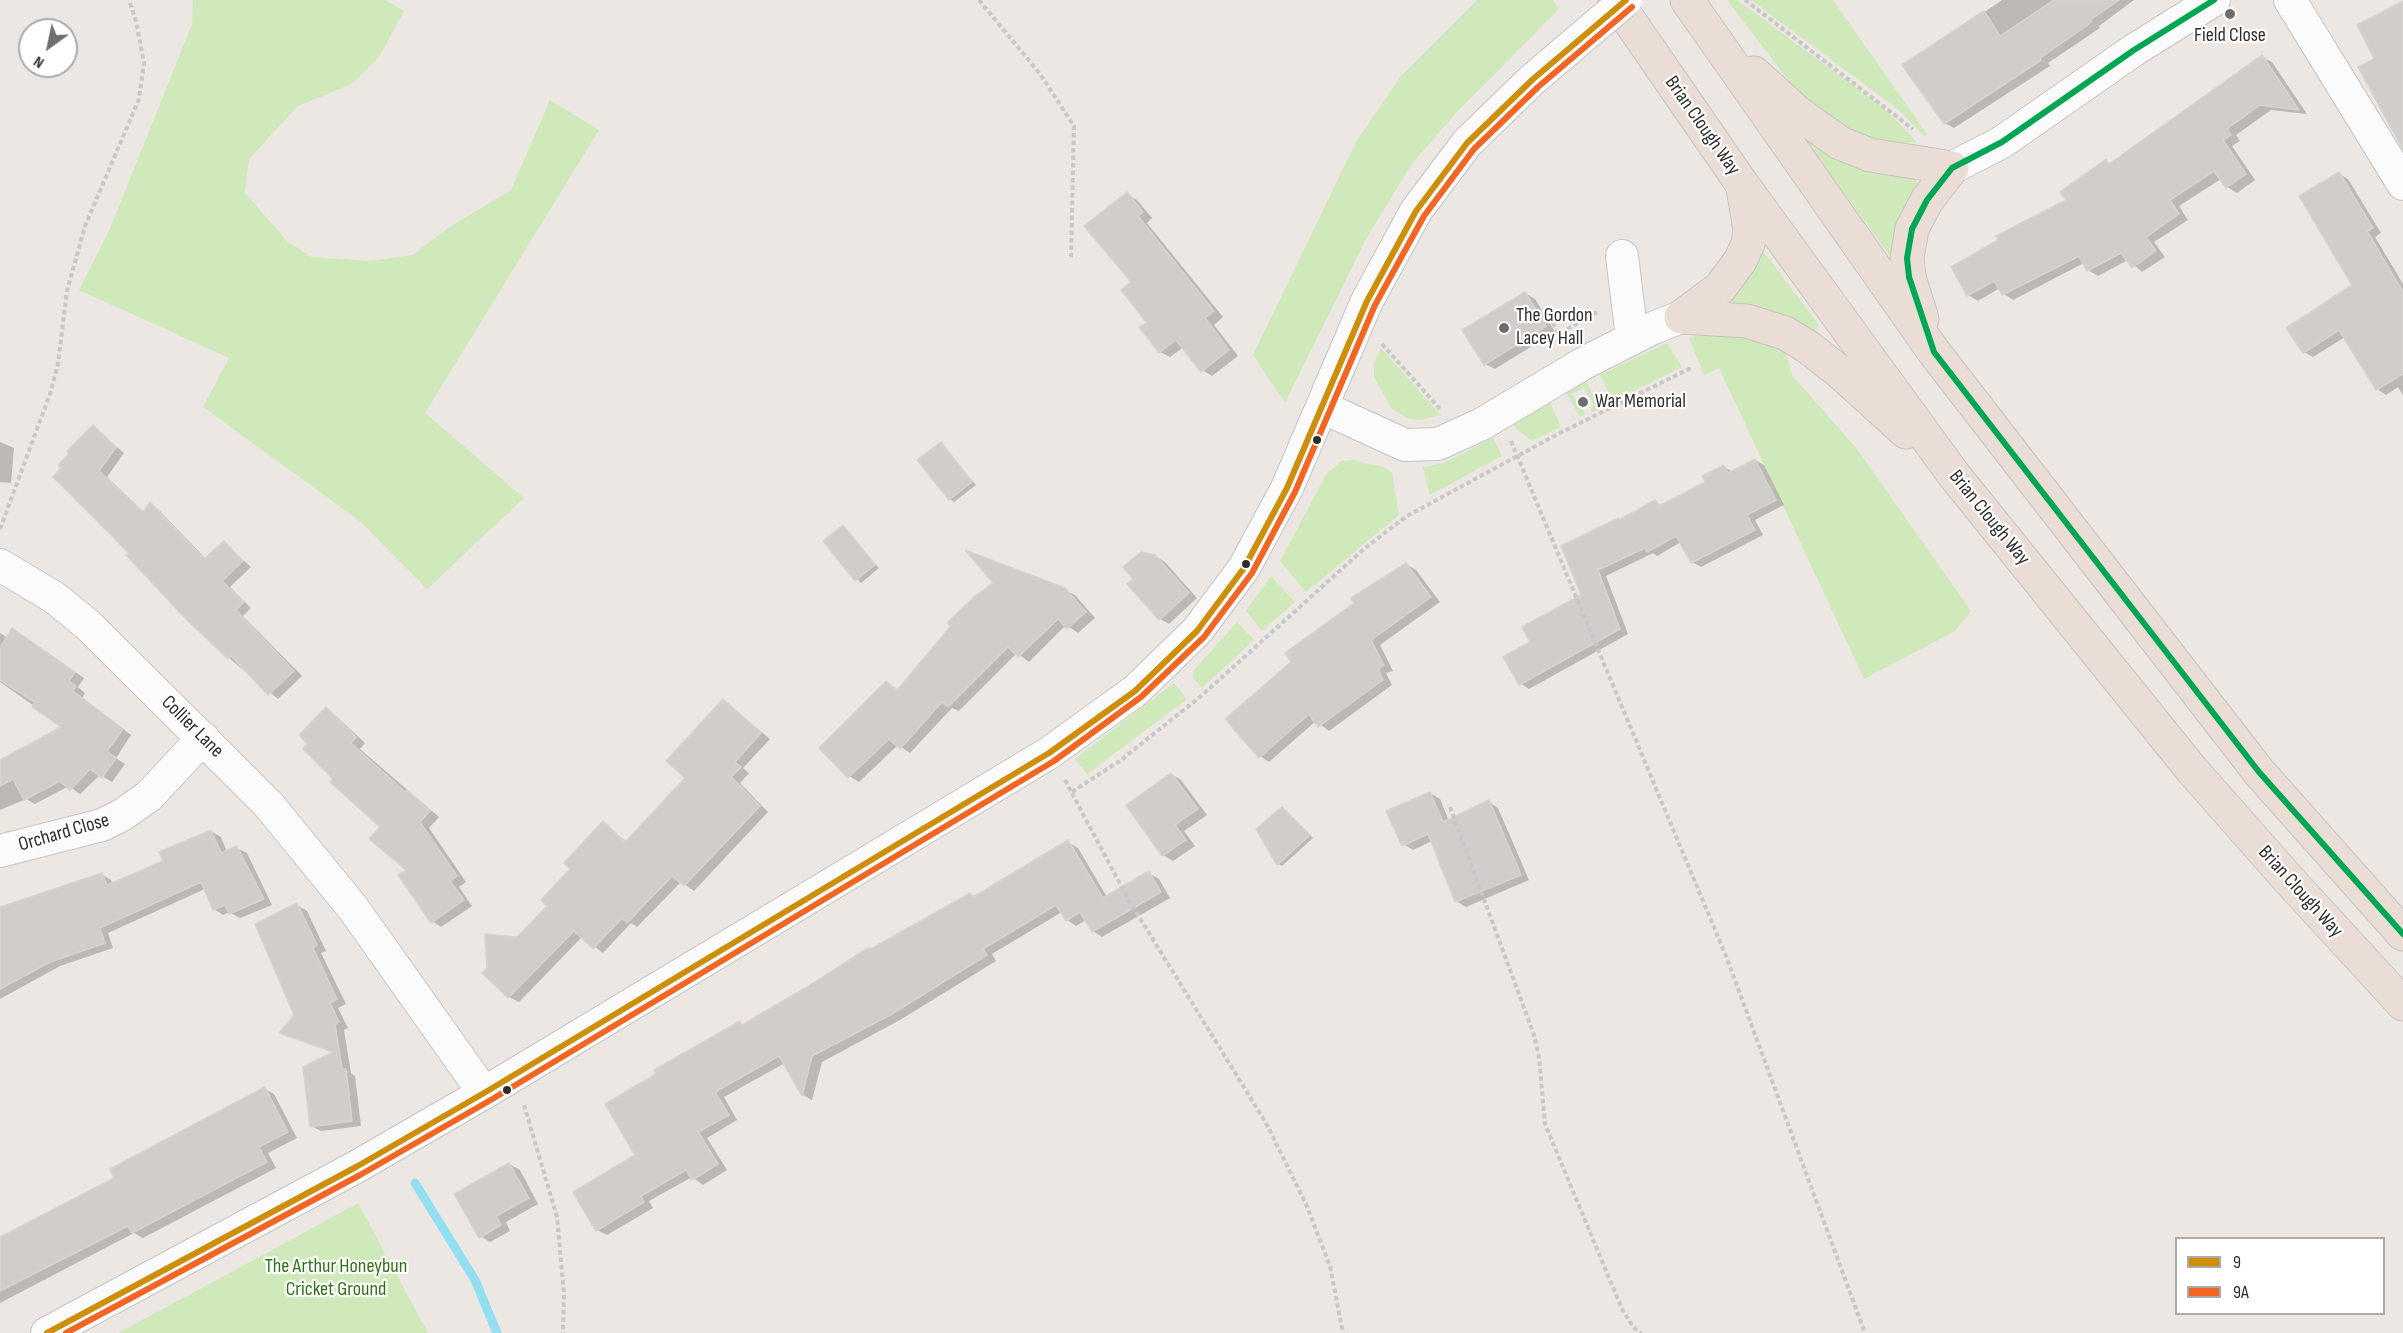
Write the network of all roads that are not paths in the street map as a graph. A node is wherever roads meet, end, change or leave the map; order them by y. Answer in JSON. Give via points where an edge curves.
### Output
{"nodes":[{"id":1,"x":1615,"y":0,"type":"edge"},
{"id":2,"x":1626,"y":0,"type":"edge"},
{"id":3,"x":1687,"y":0,"type":"edge"},
{"id":4,"x":2214,"y":0,"type":"edge"},
{"id":5,"x":2290,"y":0,"type":"edge"},
{"id":6,"x":1708,"y":31,"type":"junction"},
{"id":7,"x":1952,"y":168,"type":"junction"},
{"id":8,"x":1742,"y":184,"type":"junction"},
{"id":9,"x":2403,"y":184,"type":"edge"},
{"id":10,"x":1623,"y":256,"type":"dead end"},
{"id":11,"x":1681,"y":317,"type":"junction"},
{"id":12,"x":1632,"y":338,"type":"junction"},
{"id":13,"x":1934,"y":352,"type":"junction"},
{"id":14,"x":1322,"y":407,"type":"junction"},
{"id":15,"x":1954,"y":475,"type":"junction"},
{"id":16,"x":0,"y":565,"type":"edge"},
{"id":17,"x":203,"y":738,"type":"junction"},
{"id":18,"x":0,"y":851,"type":"edge"},
{"id":19,"x":2403,"y":934,"type":"edge"},
{"id":20,"x":2403,"y":1004,"type":"edge"},
{"id":21,"x":484,"y":1093,"type":"junction"},
{"id":22,"x":47,"y":1333,"type":"edge"}],
"edges":[{"from":1,"to":8,"type":"highway","name":"Brian Clough Way"},
{"from":2,"to":14,"type":"street","bridge":true,"via":[[1532,80],[1467,143],[1442,175],[1396,243]]},
{"from":3,"to":6,"type":"highway"},
{"from":4,"to":7,"type":"street","via":[[2002,142]]},
{"from":5,"to":9,"type":"street"},
{"from":6,"to":7,"type":"highway","via":[[1798,113],[1840,143],[1870,155]]},
{"from":6,"to":13,"type":"highway"},
{"from":7,"to":13,"type":"highway","via":[[1927,200],[1912,229],[1907,258],[1912,294]]},
{"from":8,"to":11,"type":"highway","via":[[1750,229],[1744,252],[1720,288]]},
{"from":8,"to":15,"type":"highway","name":"Brian Clough Way"},
{"from":10,"to":12,"type":"street"},
{"from":11,"to":12,"type":"street"},
{"from":11,"to":15,"type":"highway","via":[[1747,321],[1785,333],[1808,346]]},
{"from":12,"to":14,"type":"street","via":[[1438,444],[1405,445]]},
{"from":13,"to":19,"type":"highway","via":[[2259,772]]},
{"from":14,"to":21,"type":"street","via":[[1287,488],[1244,568],[1186,643],[1135,691],[1049,753]]},
{"from":15,"to":20,"type":"highway","name":"Brian Clough Way","via":[[2192,770]]},
{"from":16,"to":17,"type":"street","name":"Collier Lane","via":[[55,598],[88,625]]},
{"from":17,"to":18,"type":"street","name":"Orchard Close","via":[[149,796],[122,815],[102,825]]},
{"from":17,"to":21,"type":"street","name":"Collier Lane","via":[[268,804],[353,908]]},
{"from":21,"to":22,"type":"street","via":[[356,1167]]}]}
